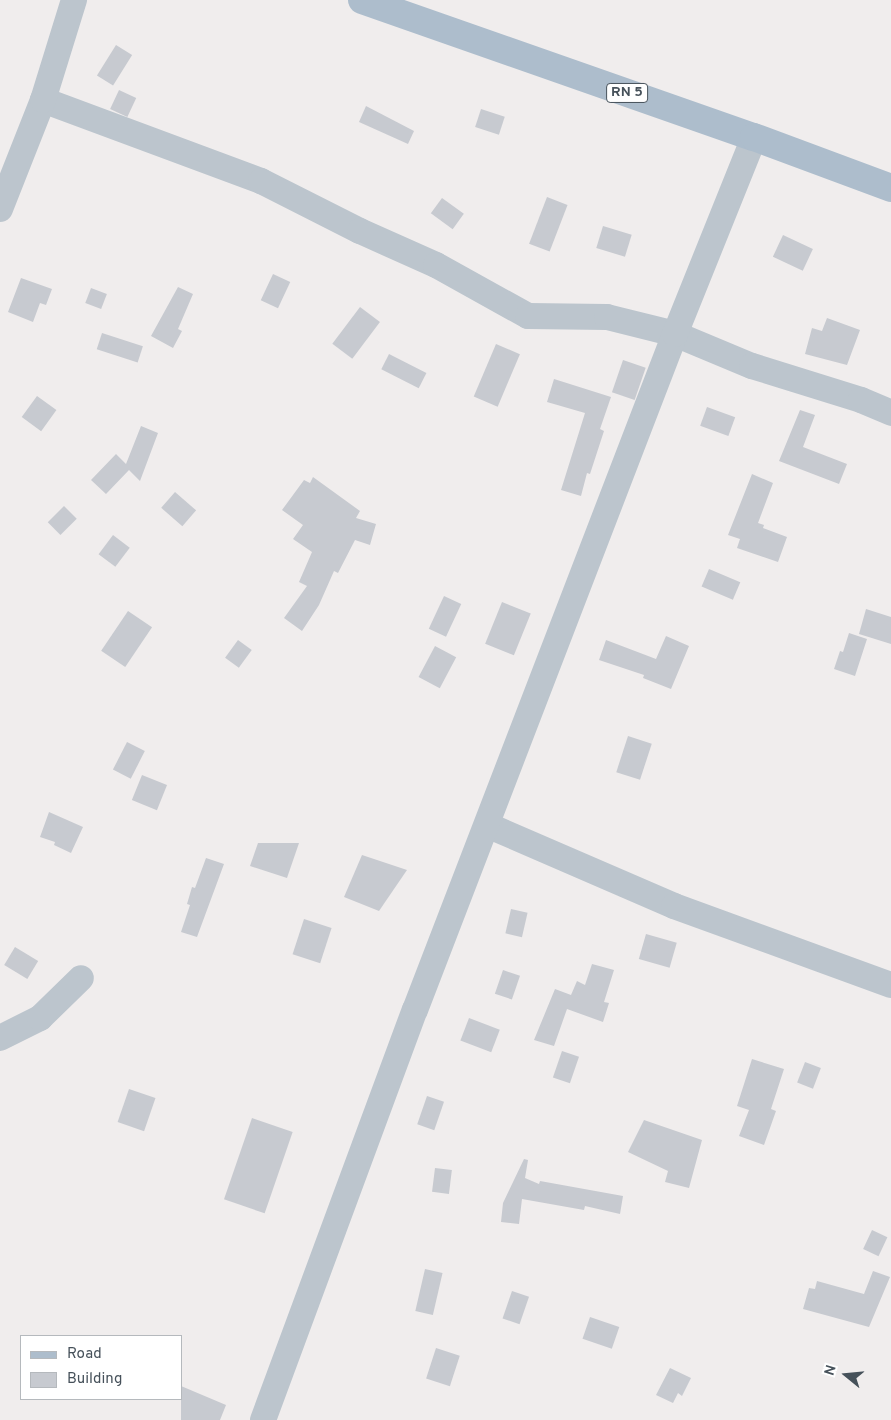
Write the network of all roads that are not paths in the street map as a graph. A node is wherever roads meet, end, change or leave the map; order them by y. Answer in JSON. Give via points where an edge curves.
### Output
{"nodes":[{"id":1,"x":74,"y":0,"type":"edge"},
{"id":2,"x":362,"y":0,"type":"edge"},
{"id":3,"x":42,"y":100,"type":"junction"},
{"id":4,"x":754,"y":137,"type":"junction"},
{"id":5,"x":891,"y":188,"type":"edge"},
{"id":6,"x":0,"y":209,"type":"edge"},
{"id":7,"x":675,"y":334,"type":"junction"},
{"id":8,"x":891,"y":413,"type":"edge"},
{"id":9,"x":488,"y":825,"type":"junction"},
{"id":10,"x":81,"y":978,"type":"dead end"},
{"id":11,"x":891,"y":984,"type":"edge"},
{"id":12,"x":0,"y":1038,"type":"edge"},
{"id":13,"x":263,"y":1420,"type":"edge"}],
"edges":[{"from":1,"to":3,"type":"street"},
{"from":2,"to":4,"type":"main road","number":"RN 5"},
{"from":3,"to":6,"type":"street"},
{"from":3,"to":7,"type":"street","via":[[261,181],[436,265],[528,316],[608,317]]},
{"from":4,"to":5,"type":"main road","number":"RN 5"},
{"from":4,"to":7,"type":"street"},
{"from":7,"to":8,"type":"street","via":[[752,366],[861,400]]},
{"from":7,"to":9,"type":"street"},
{"from":9,"to":11,"type":"street","via":[[674,906]]},
{"from":9,"to":13,"type":"street"},
{"from":10,"to":12,"type":"street","via":[[40,1018]]}]}
